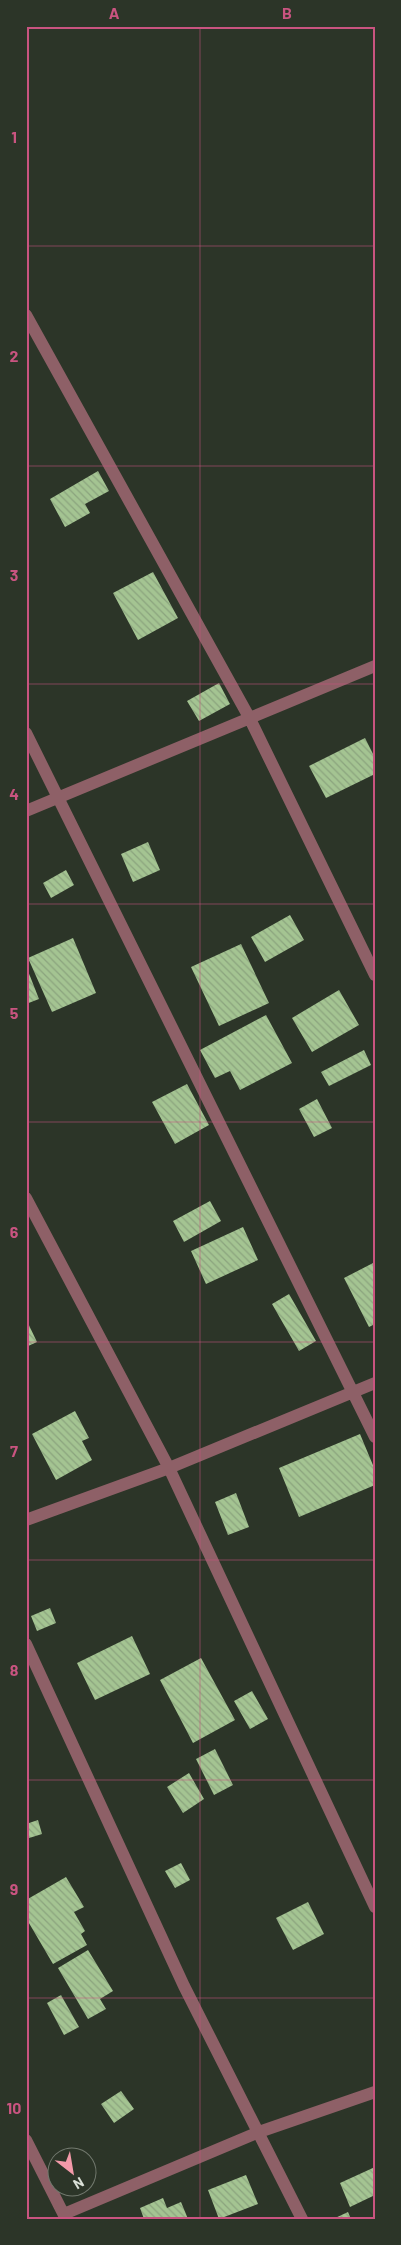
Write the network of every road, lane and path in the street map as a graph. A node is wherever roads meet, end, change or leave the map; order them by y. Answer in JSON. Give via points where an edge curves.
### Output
{"nodes":[{"id":1,"x":26,"y":315,"type":"edge"},
{"id":2,"x":375,"y":666,"type":"edge"},
{"id":3,"x":249,"y":717,"type":"junction"},
{"id":4,"x":26,"y":733,"type":"edge"},
{"id":5,"x":58,"y":797,"type":"junction"},
{"id":6,"x":26,"y":811,"type":"edge"},
{"id":7,"x":375,"y":975,"type":"edge"},
{"id":8,"x":26,"y":1198,"type":"edge"},
{"id":9,"x":375,"y":1383,"type":"edge"},
{"id":10,"x":353,"y":1393,"type":"junction"},
{"id":11,"x":375,"y":1437,"type":"edge"},
{"id":12,"x":169,"y":1468,"type":"junction"},
{"id":13,"x":26,"y":1520,"type":"edge"},
{"id":14,"x":26,"y":1644,"type":"edge"},
{"id":15,"x":375,"y":1907,"type":"edge"},
{"id":16,"x":375,"y":2092,"type":"edge"},
{"id":17,"x":259,"y":2132,"type":"junction"},
{"id":18,"x":26,"y":2140,"type":"edge"},
{"id":19,"x":65,"y":2216,"type":"edge"},
{"id":20,"x":302,"y":2219,"type":"edge"}],
"edges":[{"from":1,"to":3,"type":"street"},
{"from":2,"to":3,"type":"street"},
{"from":3,"to":5,"type":"street"},
{"from":3,"to":7,"type":"street"},
{"from":4,"to":5,"type":"street"},
{"from":5,"to":6,"type":"street"},
{"from":5,"to":10,"type":"street"},
{"from":8,"to":12,"type":"street"},
{"from":9,"to":10,"type":"street"},
{"from":10,"to":11,"type":"street"},
{"from":10,"to":12,"type":"street"},
{"from":12,"to":13,"type":"street"},
{"from":12,"to":15,"type":"street"},
{"from":14,"to":17,"type":"street","via":[[184,1986]]},
{"from":16,"to":17,"type":"street"},
{"from":17,"to":19,"type":"street"},
{"from":17,"to":20,"type":"street"},
{"from":18,"to":19,"type":"street"}]}
